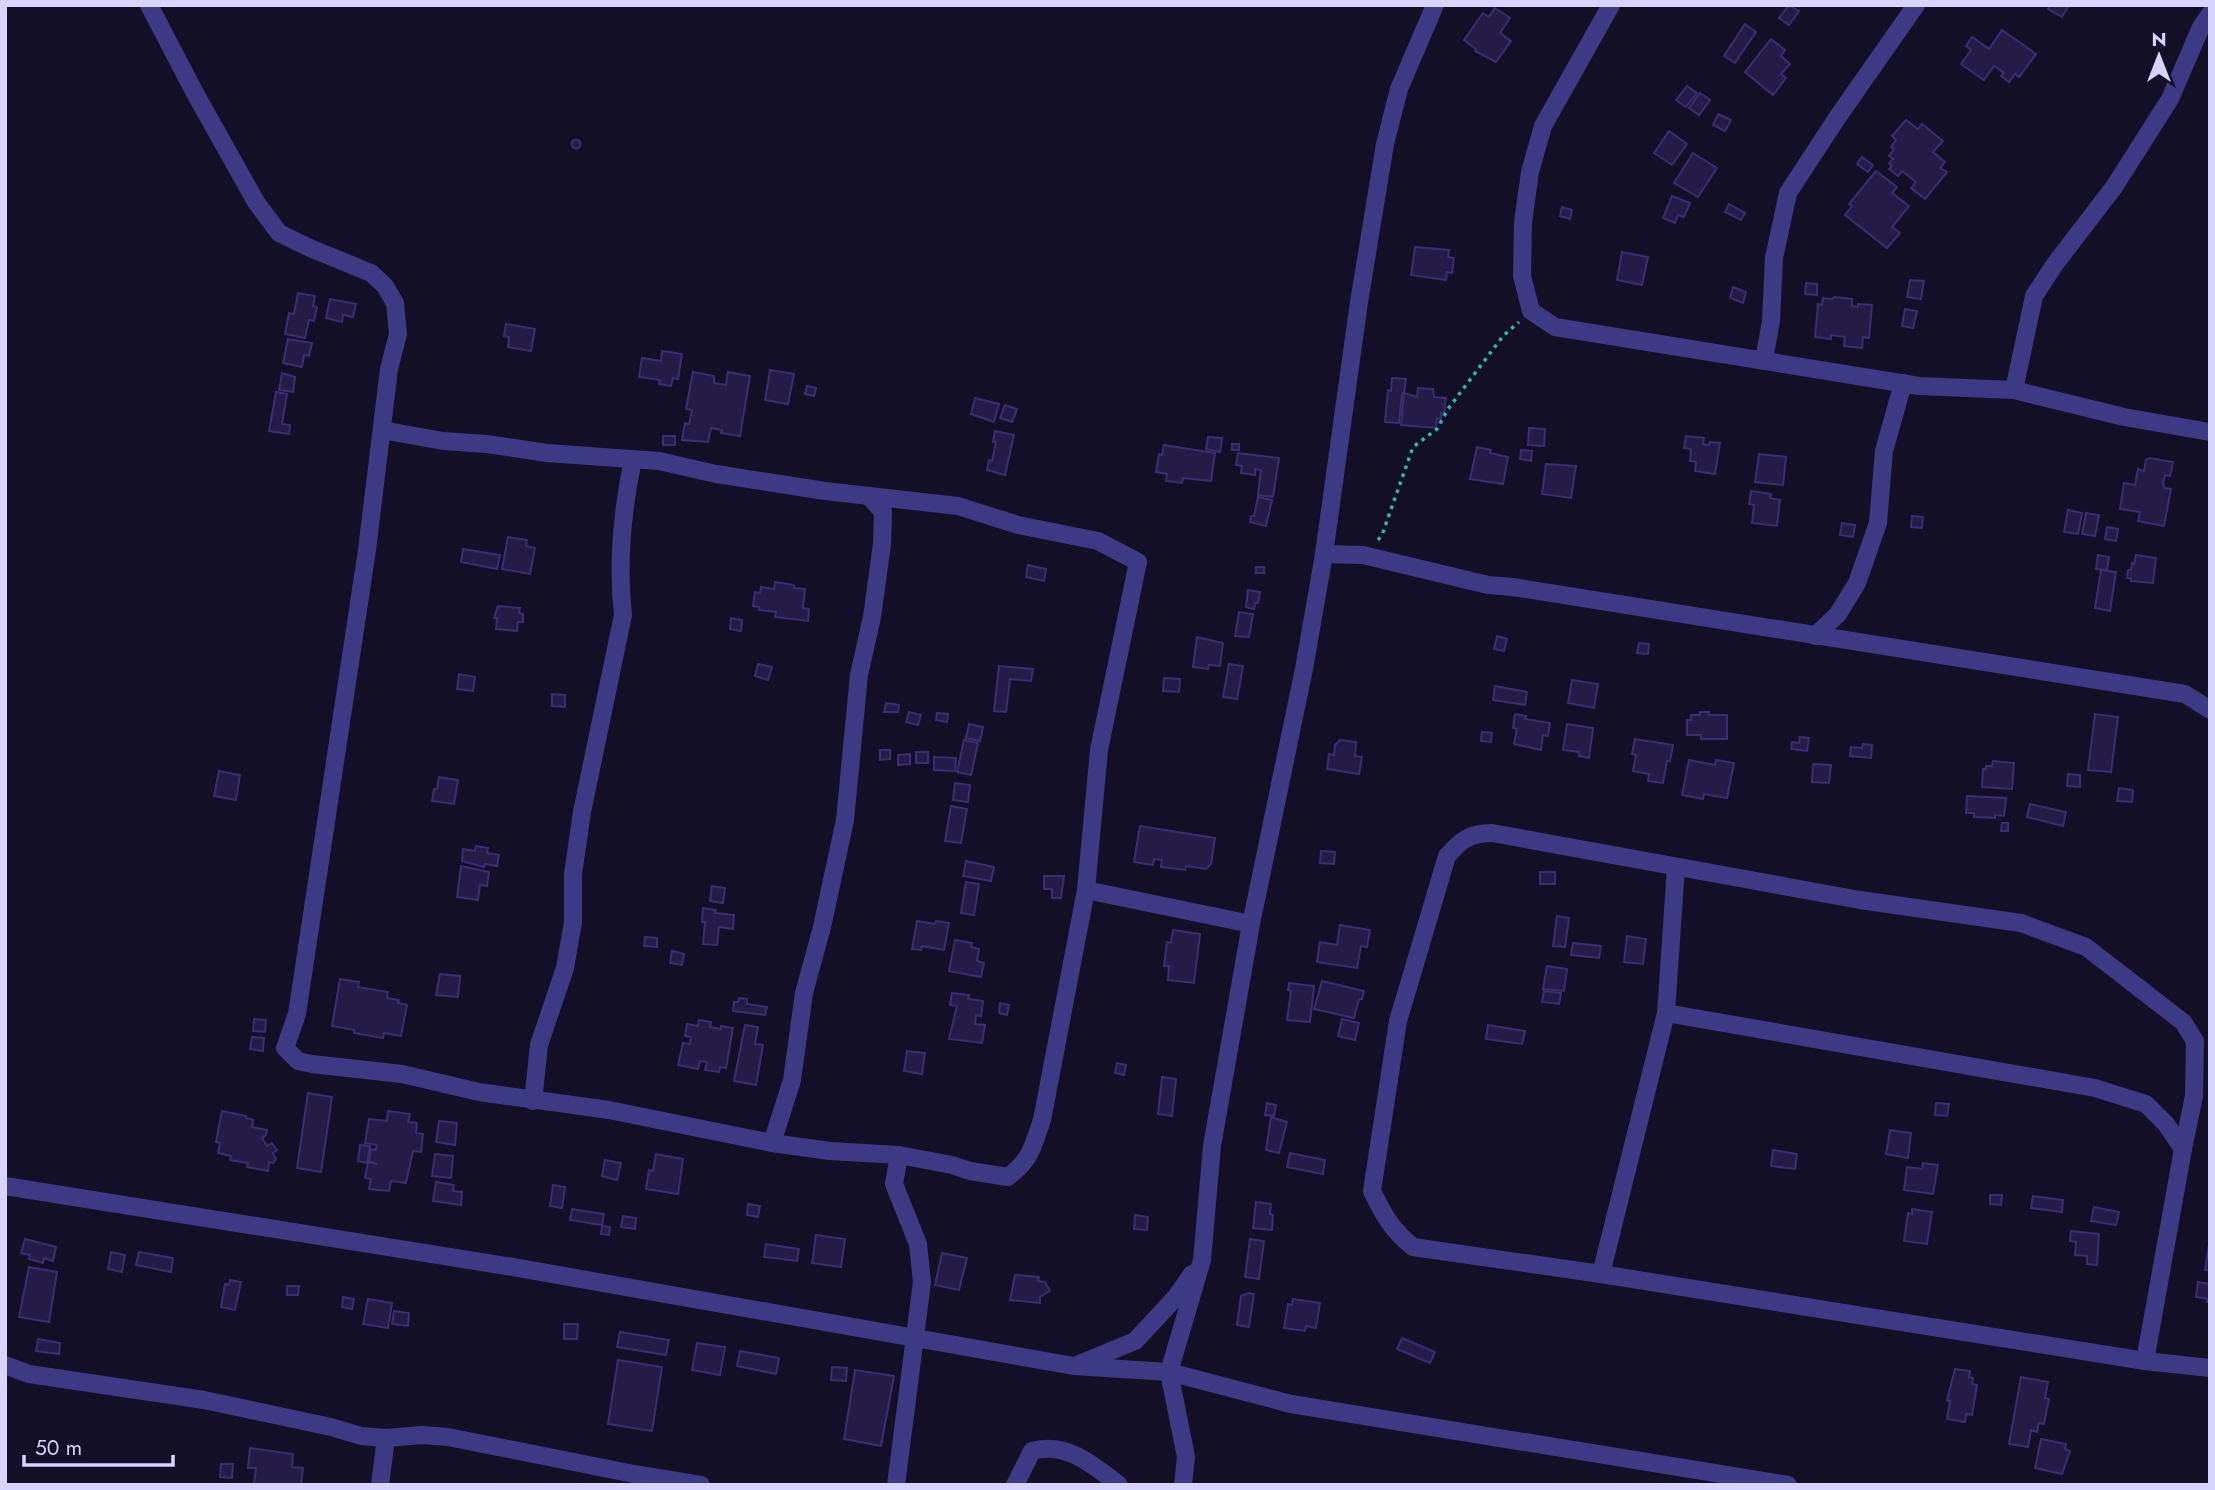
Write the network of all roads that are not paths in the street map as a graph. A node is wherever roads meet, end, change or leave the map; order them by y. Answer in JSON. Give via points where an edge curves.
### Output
{"nodes":[{"id":1,"x":149,"y":5,"type":"edge"},
{"id":2,"x":1435,"y":5,"type":"edge"},
{"id":3,"x":1611,"y":5,"type":"edge"},
{"id":4,"x":1916,"y":5,"type":"edge"},
{"id":5,"x":2210,"y":14,"type":"edge"},
{"id":6,"x":1764,"y":360,"type":"junction"},
{"id":7,"x":1903,"y":383,"type":"junction"},
{"id":8,"x":2014,"y":390,"type":"junction"},
{"id":9,"x":382,"y":430,"type":"junction"},
{"id":10,"x":2210,"y":432,"type":"edge"},
{"id":11,"x":633,"y":460,"type":"junction"},
{"id":12,"x":870,"y":496,"type":"junction"},
{"id":13,"x":1324,"y":554,"type":"junction"},
{"id":14,"x":1815,"y":635,"type":"junction"},
{"id":15,"x":2210,"y":710,"type":"edge"},
{"id":16,"x":1676,"y":867,"type":"junction"},
{"id":17,"x":1086,"y":890,"type":"junction"},
{"id":18,"x":1251,"y":923,"type":"junction"},
{"id":19,"x":1666,"y":1013,"type":"junction"},
{"id":20,"x":533,"y":1101,"type":"junction"},
{"id":21,"x":772,"y":1143,"type":"junction"},
{"id":22,"x":2183,"y":1149,"type":"junction"},
{"id":23,"x":899,"y":1155,"type":"junction"},
{"id":24,"x":5,"y":1186,"type":"edge"},
{"id":25,"x":1202,"y":1260,"type":"junction"},
{"id":26,"x":1601,"y":1274,"type":"junction"},
{"id":27,"x":914,"y":1337,"type":"junction"},
{"id":28,"x":2146,"y":1361,"type":"junction"},
{"id":29,"x":5,"y":1365,"type":"edge"},
{"id":30,"x":1074,"y":1366,"type":"junction"},
{"id":31,"x":2210,"y":1368,"type":"edge"},
{"id":32,"x":1169,"y":1372,"type":"junction"},
{"id":33,"x":386,"y":1438,"type":"junction"},
{"id":34,"x":674,"y":1483,"type":"edge"},
{"id":35,"x":380,"y":1485,"type":"edge"},
{"id":36,"x":701,"y":1485,"type":"edge"},
{"id":37,"x":896,"y":1485,"type":"edge"},
{"id":38,"x":1015,"y":1485,"type":"edge"},
{"id":39,"x":1119,"y":1485,"type":"edge"},
{"id":40,"x":1183,"y":1485,"type":"edge"},
{"id":41,"x":1788,"y":1485,"type":"edge"}],
"edges":[{"from":1,"to":9,"type":"street","via":[[250,192],[279,233],[371,273],[395,303],[398,334]]},
{"from":2,"to":13,"type":"street","via":[[1399,89],[1385,144]]},
{"from":3,"to":6,"type":"street","via":[[1543,126],[1530,172],[1521,276],[1531,311],[1555,327]]},
{"from":4,"to":6,"type":"street","via":[[1788,193],[1773,258],[1771,321]]},
{"from":5,"to":8,"type":"street","via":[[2163,110],[2114,187],[2034,296]]},
{"from":6,"to":7,"type":"street"},
{"from":7,"to":8,"type":"street"},
{"from":7,"to":14,"type":"street","via":[[1884,451],[1878,523],[1857,583],[1838,614]]},
{"from":8,"to":10,"type":"street"},
{"from":9,"to":11,"type":"street","via":[[443,441]]},
{"from":9,"to":20,"type":"street","via":[[297,1014],[285,1048],[298,1061],[312,1064],[402,1074]]},
{"from":11,"to":12,"type":"street"},
{"from":11,"to":20,"type":"street","via":[[619,556],[623,615],[582,811],[565,968],[539,1045]]},
{"from":12,"to":17,"type":"street","via":[[958,506],[1018,525],[1098,541],[1138,562],[1099,750]]},
{"from":12,"to":21,"type":"street","via":[[883,512],[882,544],[859,675],[845,820],[804,993],[792,1080]]},
{"from":13,"to":14,"type":"street","via":[[1363,555],[1488,585]]},
{"from":13,"to":18,"type":"street"},
{"from":14,"to":15,"type":"street","via":[[2185,694]]},
{"from":16,"to":19,"type":"street"},
{"from":16,"to":22,"type":"street","via":[[2021,923],[2086,947],[2183,1022],[2196,1041],[2194,1096]]},
{"from":16,"to":26,"type":"street","via":[[1492,833],[1471,835],[1447,856],[1398,1021],[1372,1191],[1395,1232],[1413,1247]]},
{"from":17,"to":18,"type":"street"},
{"from":17,"to":23,"type":"street","via":[[1042,1120],[1024,1164],[1008,1177]]},
{"from":18,"to":25,"type":"street","via":[[1212,1146]]},
{"from":19,"to":22,"type":"street","via":[[2095,1088],[2146,1104]]},
{"from":19,"to":26,"type":"street"},
{"from":20,"to":21,"type":"street","via":[[609,1110]]},
{"from":21,"to":23,"type":"street"},
{"from":22,"to":28,"type":"street"},
{"from":23,"to":27,"type":"street","via":[[894,1184],[918,1244],[922,1282]]},
{"from":24,"to":27,"type":"street"},
{"from":25,"to":30,"type":"street","via":[[1176,1297],[1135,1341]]},
{"from":25,"to":32,"type":"street"},
{"from":26,"to":28,"type":"street"},
{"from":27,"to":30,"type":"street"},
{"from":27,"to":37,"type":"street"},
{"from":28,"to":31,"type":"street"},
{"from":29,"to":33,"type":"street","via":[[29,1374],[204,1400]]},
{"from":30,"to":32,"type":"street"},
{"from":32,"to":40,"type":"street","via":[[1186,1458]]},
{"from":32,"to":41,"type":"street","via":[[1291,1404]]},
{"from":33,"to":34,"type":"street","via":[[447,1437]]},
{"from":33,"to":35,"type":"street"},
{"from":34,"to":36,"type":"street"},
{"from":38,"to":39,"type":"street","via":[[1032,1451],[1046,1447],[1072,1452]]}]}
